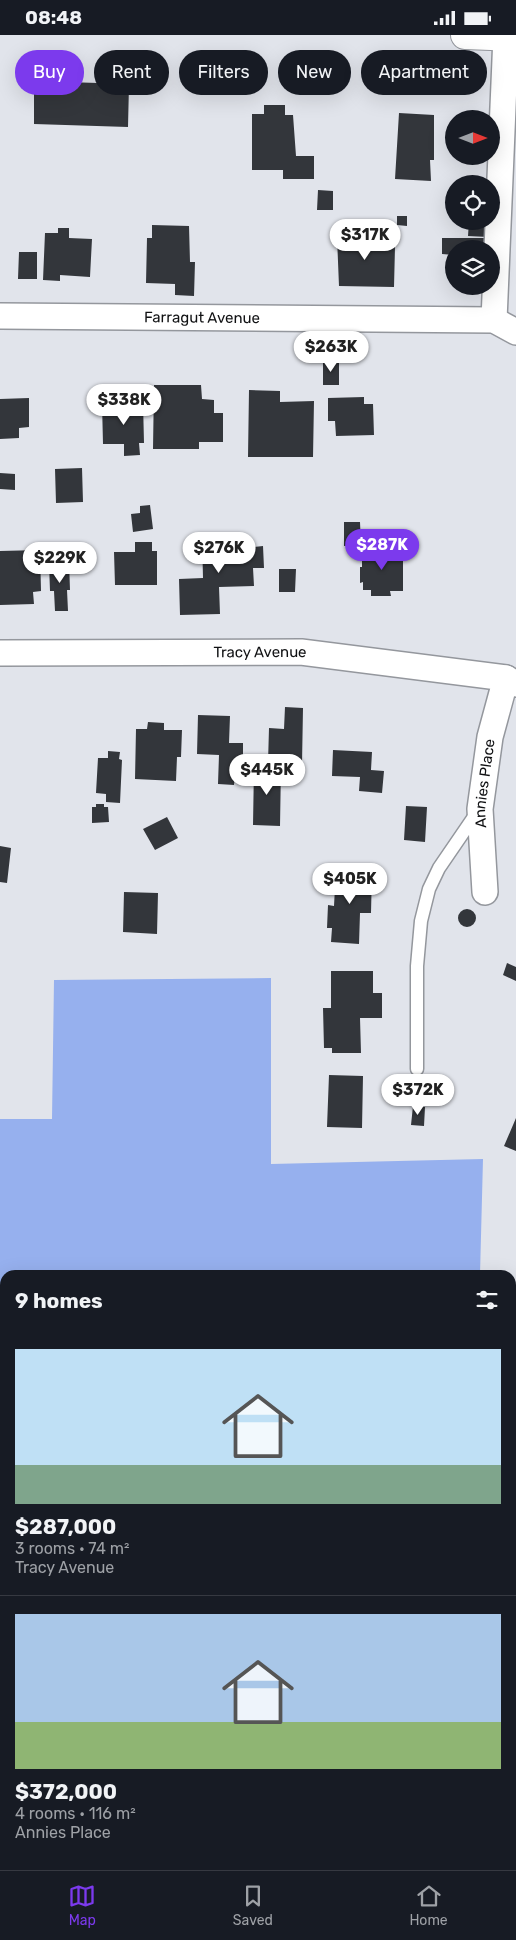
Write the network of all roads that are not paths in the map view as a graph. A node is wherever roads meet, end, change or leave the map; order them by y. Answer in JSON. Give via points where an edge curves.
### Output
{"nodes":[{"id":1,"x":465,"y":35,"type":"edge"},
{"id":2,"x":511,"y":37,"type":"edge"},
{"id":3,"x":0,"y":316,"type":"edge"},
{"id":4,"x":494,"y":320,"type":"junction"},
{"id":5,"x":516,"y":332,"type":"edge"},
{"id":6,"x":0,"y":653,"type":"edge"},
{"id":7,"x":511,"y":681,"type":"edge"},
{"id":8,"x":480,"y":809,"type":"junction"},
{"id":9,"x":485,"y":892,"type":"dead end"},
{"id":10,"x":417,"y":1069,"type":"dead end"}],
"edges":[{"from":1,"to":2,"type":"street"},
{"from":2,"to":4,"type":"street"},
{"from":3,"to":4,"type":"street","name":"Farragut Avenue"},
{"from":4,"to":5,"type":"street"},
{"from":6,"to":7,"type":"street","name":"Tracy Avenue","via":[[301,652]]},
{"from":7,"to":8,"type":"street","name":"Annies Place","via":[[490,737]]},
{"from":8,"to":9,"type":"street","name":"Annies Place"},
{"from":8,"to":10,"type":"lane","via":[[439,868],[429,889],[421,921],[417,965]]}]}
